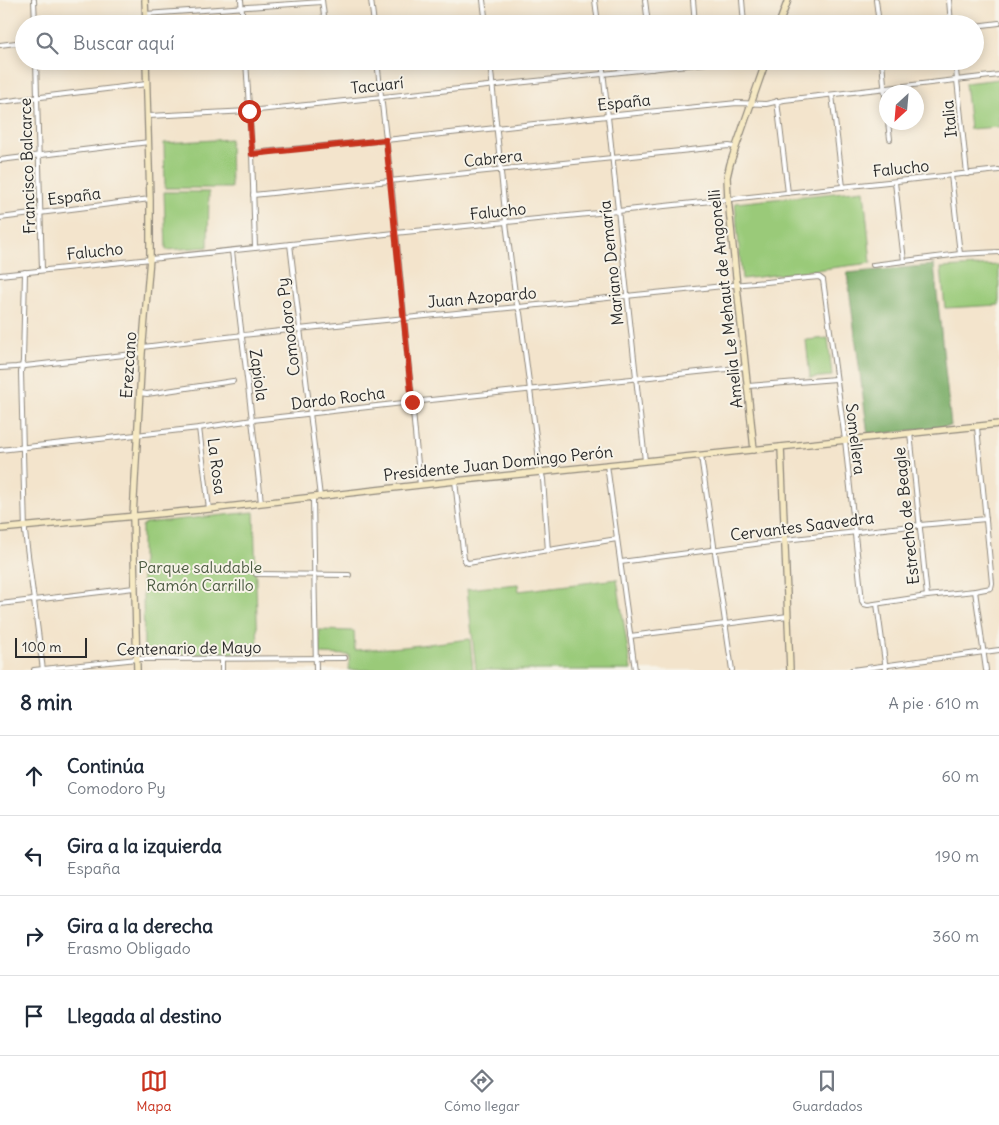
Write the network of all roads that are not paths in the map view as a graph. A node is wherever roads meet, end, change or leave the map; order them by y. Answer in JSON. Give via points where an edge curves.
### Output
{"nodes":[{"id":1,"x":34,"y":0,"type":"edge"},
{"id":2,"x":145,"y":0,"type":"edge"},
{"id":3,"x":240,"y":0,"type":"edge"},
{"id":4,"x":371,"y":0,"type":"edge"},
{"id":5,"x":483,"y":0,"type":"edge"},
{"id":6,"x":595,"y":0,"type":"edge"},
{"id":7,"x":645,"y":0,"type":"edge"},
{"id":8,"x":693,"y":0,"type":"edge"},
{"id":9,"x":742,"y":0,"type":"edge"},
{"id":10,"x":788,"y":0,"type":"edge"},
{"id":11,"x":876,"y":0,"type":"edge"},
{"id":12,"x":949,"y":0,"type":"edge"},
{"id":13,"x":322,"y":1,"type":"edge"},
{"id":14,"x":241,"y":7,"type":"junction"},
{"id":15,"x":145,"y":14,"type":"joint"},
{"id":16,"x":35,"y":15,"type":"edge"},
{"id":17,"x":242,"y":15,"type":"edge"},
{"id":18,"x":324,"y":15,"type":"edge"},
{"id":19,"x":373,"y":15,"type":"edge"},
{"id":20,"x":485,"y":15,"type":"edge"},
{"id":21,"x":597,"y":15,"type":"edge"},
{"id":22,"x":647,"y":15,"type":"edge"},
{"id":23,"x":694,"y":15,"type":"edge"},
{"id":24,"x":743,"y":15,"type":"edge"},
{"id":25,"x":782,"y":15,"type":"edge"},
{"id":26,"x":878,"y":15,"type":"edge"},
{"id":27,"x":950,"y":15,"type":"edge"},
{"id":28,"x":999,"y":23,"type":"edge"},
{"id":29,"x":984,"y":25,"type":"edge"},
{"id":30,"x":15,"y":43,"type":"edge"},
{"id":31,"x":0,"y":45,"type":"edge"},
{"id":32,"x":36,"y":70,"type":"edge"},
{"id":33,"x":146,"y":70,"type":"edge"},
{"id":34,"x":247,"y":70,"type":"edge"},
{"id":35,"x":378,"y":70,"type":"edge"},
{"id":36,"x":491,"y":70,"type":"edge"},
{"id":37,"x":603,"y":70,"type":"edge"},
{"id":38,"x":644,"y":70,"type":"edge"},
{"id":39,"x":763,"y":70,"type":"edge"},
{"id":40,"x":883,"y":70,"type":"edge"},
{"id":41,"x":956,"y":70,"type":"edge"},
{"id":42,"x":604,"y":75,"type":"junction"},
{"id":43,"x":999,"y":75,"type":"edge"},
{"id":44,"x":958,"y":80,"type":"junction"},
{"id":45,"x":147,"y":84,"type":"junction"},
{"id":46,"x":492,"y":85,"type":"junction"},
{"id":47,"x":884,"y":85,"type":"edge"},
{"id":48,"x":912,"y":85,"type":"edge"},
{"id":49,"x":879,"y":89,"type":"edge"},
{"id":50,"x":832,"y":96,"type":"junction"},
{"id":51,"x":37,"y":97,"type":"junction"},
{"id":52,"x":381,"y":98,"type":"junction"},
{"id":53,"x":0,"y":102,"type":"edge"},
{"id":54,"x":777,"y":102,"type":"junction"},
{"id":55,"x":751,"y":104,"type":"junction"},
{"id":56,"x":249,"y":111,"type":"junction"},
{"id":57,"x":149,"y":116,"type":"junction"},
{"id":58,"x":608,"y":116,"type":"junction"},
{"id":59,"x":497,"y":128,"type":"junction"},
{"id":60,"x":889,"y":130,"type":"edge"},
{"id":61,"x":890,"y":138,"type":"dead end"},
{"id":62,"x":386,"y":140,"type":"junction"},
{"id":63,"x":149,"y":142,"type":"junction"},
{"id":64,"x":735,"y":147,"type":"junction"},
{"id":65,"x":252,"y":154,"type":"junction"},
{"id":66,"x":39,"y":155,"type":"junction"},
{"id":67,"x":612,"y":157,"type":"junction"},
{"id":68,"x":0,"y":160,"type":"edge"},
{"id":69,"x":500,"y":169,"type":"junction"},
{"id":70,"x":999,"y":170,"type":"edge"},
{"id":71,"x":967,"y":174,"type":"junction"},
{"id":72,"x":951,"y":175,"type":"junction"},
{"id":73,"x":390,"y":182,"type":"junction"},
{"id":74,"x":895,"y":182,"type":"junction"},
{"id":75,"x":843,"y":187,"type":"junction"},
{"id":76,"x":788,"y":193,"type":"junction"},
{"id":77,"x":253,"y":196,"type":"junction"},
{"id":78,"x":150,"y":199,"type":"junction"},
{"id":79,"x":728,"y":199,"type":"junction"},
{"id":80,"x":618,"y":211,"type":"junction"},
{"id":81,"x":41,"y":213,"type":"junction"},
{"id":82,"x":0,"y":218,"type":"edge"},
{"id":83,"x":506,"y":223,"type":"junction"},
{"id":84,"x":395,"y":233,"type":"junction"},
{"id":85,"x":290,"y":244,"type":"junction"},
{"id":86,"x":255,"y":248,"type":"junction"},
{"id":87,"x":232,"y":251,"type":"junction"},
{"id":88,"x":999,"y":252,"type":"edge"},
{"id":89,"x":960,"y":254,"type":"junction"},
{"id":90,"x":150,"y":258,"type":"junction"},
{"id":91,"x":904,"y":261,"type":"junction"},
{"id":92,"x":873,"y":265,"type":"dead end"},
{"id":93,"x":42,"y":270,"type":"junction"},
{"id":94,"x":25,"y":272,"type":"junction"},
{"id":95,"x":0,"y":275,"type":"edge"},
{"id":96,"x":823,"y":280,"type":"joint"},
{"id":97,"x":737,"y":284,"type":"junction"},
{"id":98,"x":628,"y":296,"type":"junction"},
{"id":99,"x":518,"y":307,"type":"junction"},
{"id":100,"x":403,"y":317,"type":"junction"},
{"id":101,"x":301,"y":329,"type":"junction"},
{"id":102,"x":241,"y":334,"type":"junction"},
{"id":103,"x":143,"y":350,"type":"junction"},
{"id":104,"x":22,"y":366,"type":"junction"},
{"id":105,"x":746,"y":367,"type":"junction"},
{"id":106,"x":0,"y":368,"type":"edge"},
{"id":107,"x":636,"y":379,"type":"junction"},
{"id":108,"x":836,"y":379,"type":"junction"},
{"id":109,"x":232,"y":381,"type":"dead end"},
{"id":110,"x":748,"y":386,"type":"junction"},
{"id":111,"x":529,"y":390,"type":"junction"},
{"id":112,"x":140,"y":393,"type":"junction"},
{"id":113,"x":412,"y":402,"type":"junction"},
{"id":114,"x":311,"y":414,"type":"junction"},
{"id":115,"x":253,"y":420,"type":"junction"},
{"id":116,"x":999,"y":424,"type":"edge"},
{"id":117,"x":976,"y":427,"type":"junction"},
{"id":118,"x":199,"y":428,"type":"junction"},
{"id":119,"x":910,"y":433,"type":"junction"},
{"id":120,"x":138,"y":434,"type":"junction"},
{"id":121,"x":845,"y":440,"type":"junction"},
{"id":122,"x":24,"y":447,"type":"junction"},
{"id":123,"x":781,"y":447,"type":"junction"},
{"id":124,"x":0,"y":450,"type":"edge"},
{"id":125,"x":754,"y":450,"type":"junction"},
{"id":126,"x":701,"y":456,"type":"junction"},
{"id":127,"x":645,"y":461,"type":"junction"},
{"id":128,"x":607,"y":465,"type":"junction"},
{"id":129,"x":541,"y":472,"type":"junction"},
{"id":130,"x":455,"y":481,"type":"junction"},
{"id":131,"x":420,"y":485,"type":"junction"},
{"id":132,"x":320,"y":497,"type":"junction"},
{"id":133,"x":313,"y":498,"type":"junction"},
{"id":134,"x":261,"y":503,"type":"junction"},
{"id":135,"x":210,"y":509,"type":"junction"},
{"id":136,"x":133,"y":516,"type":"junction"},
{"id":137,"x":986,"y":519,"type":"junction"},
{"id":138,"x":920,"y":525,"type":"junction"},
{"id":139,"x":25,"y":527,"type":"junction"},
{"id":140,"x":0,"y":529,"type":"edge"},
{"id":141,"x":855,"y":532,"type":"junction"},
{"id":142,"x":617,"y":539,"type":"junction"},
{"id":143,"x":785,"y":540,"type":"junction"},
{"id":144,"x":715,"y":549,"type":"junction"},
{"id":145,"x":548,"y":551,"type":"junction"},
{"id":146,"x":621,"y":562,"type":"junction"},
{"id":147,"x":256,"y":574,"type":"dead end"},
{"id":148,"x":314,"y":574,"type":"junction"},
{"id":149,"x":349,"y":574,"type":"dead end"},
{"id":150,"x":134,"y":588,"type":"junction"},
{"id":151,"x":975,"y":591,"type":"junction"},
{"id":152,"x":927,"y":596,"type":"junction"},
{"id":153,"x":34,"y":600,"type":"junction"},
{"id":154,"x":0,"y":604,"type":"edge"},
{"id":155,"x":877,"y":604,"type":"junction"},
{"id":156,"x":788,"y":616,"type":"junction"},
{"id":157,"x":725,"y":624,"type":"junction"},
{"id":158,"x":630,"y":636,"type":"junction"},
{"id":159,"x":999,"y":650,"type":"edge"},
{"id":160,"x":983,"y":652,"type":"junction"},
{"id":161,"x":315,"y":658,"type":"junction"},
{"id":162,"x":345,"y":658,"type":"dead end"},
{"id":163,"x":137,"y":659,"type":"junction"},
{"id":164,"x":222,"y":659,"type":"junction"},
{"id":165,"x":886,"y":668,"type":"edge"},
{"id":166,"x":43,"y":669,"type":"edge"},
{"id":167,"x":34,"y":670,"type":"edge"},
{"id":168,"x":137,"y":670,"type":"edge"},
{"id":169,"x":222,"y":670,"type":"edge"},
{"id":170,"x":316,"y":670,"type":"edge"},
{"id":171,"x":635,"y":670,"type":"edge"},
{"id":172,"x":732,"y":670,"type":"edge"},
{"id":173,"x":790,"y":670,"type":"edge"},
{"id":174,"x":852,"y":670,"type":"edge"},
{"id":175,"x":986,"y":670,"type":"edge"}],
"edges":[{"from":1,"to":16,"type":"street"},
{"from":2,"to":15,"type":"street"},
{"from":3,"to":14,"type":"street"},
{"from":4,"to":19,"type":"street"},
{"from":5,"to":20,"type":"street"},
{"from":6,"to":21,"type":"street"},
{"from":7,"to":22,"type":"street"},
{"from":8,"to":23,"type":"street"},
{"from":9,"to":24,"type":"street"},
{"from":10,"to":25,"type":"street"},
{"from":11,"to":26,"type":"street"},
{"from":12,"to":27,"type":"street"},
{"from":13,"to":14,"type":"street"},
{"from":13,"to":18,"type":"street"},
{"from":14,"to":15,"type":"street"},
{"from":14,"to":17,"type":"street"},
{"from":28,"to":29,"type":"street"},
{"from":30,"to":31,"type":"street"},
{"from":32,"to":51,"type":"street","name":"Francisco Balcarce"},
{"from":33,"to":45,"type":"street","name":"Erezcano"},
{"from":34,"to":56,"type":"street"},
{"from":35,"to":52,"type":"street"},
{"from":36,"to":46,"type":"street"},
{"from":37,"to":42,"type":"street","name":"Mariano Demaría"},
{"from":38,"to":42,"type":"street","name":"Tacuarí"},
{"from":39,"to":55,"type":"street","name":"Amelia Le Mehaut de Angonelli"},
{"from":40,"to":47,"type":"street"},
{"from":41,"to":44,"type":"street","name":"Italia"},
{"from":42,"to":46,"type":"street","name":"Tacuarí"},
{"from":42,"to":58,"type":"street","name":"Mariano Demaría"},
{"from":43,"to":44,"type":"street","name":"España"},
{"from":44,"to":48,"type":"street","name":"España"},
{"from":44,"to":71,"type":"street","name":"Italia"},
{"from":45,"to":51,"type":"street"},
{"from":45,"to":57,"type":"street","name":"Erezcano"},
{"from":46,"to":52,"type":"street","name":"Tacuarí"},
{"from":46,"to":59,"type":"street"},
{"from":49,"to":50,"type":"street","name":"España"},
{"from":50,"to":54,"type":"street","name":"España"},
{"from":50,"to":75,"type":"street"},
{"from":51,"to":53,"type":"street"},
{"from":51,"to":66,"type":"street","name":"Francisco Balcarce"},
{"from":52,"to":56,"type":"street","name":"Tacuarí"},
{"from":52,"to":62,"type":"street"},
{"from":54,"to":55,"type":"street","name":"España"},
{"from":54,"to":76,"type":"street"},
{"from":55,"to":58,"type":"street","name":"España"},
{"from":55,"to":64,"type":"street","name":"Amelia Le Mehaut de Angonelli"},
{"from":56,"to":57,"type":"street","name":"Tacuarí"},
{"from":56,"to":65,"type":"street"},
{"from":57,"to":63,"type":"street","name":"Erezcano"},
{"from":58,"to":59,"type":"street","name":"España"},
{"from":58,"to":67,"type":"street","name":"Mariano Demaría"},
{"from":59,"to":62,"type":"street","name":"España"},
{"from":59,"to":69,"type":"street"},
{"from":60,"to":61,"type":"street"},
{"from":62,"to":65,"type":"street","name":"España"},
{"from":62,"to":73,"type":"street"},
{"from":63,"to":66,"type":"street"},
{"from":63,"to":78,"type":"street","name":"Erezcano"},
{"from":64,"to":67,"type":"street","name":"Cabrera"},
{"from":64,"to":79,"type":"street","name":"Amelia Le Mehaut de Angonelli","via":[[727,178]]},
{"from":65,"to":77,"type":"street"},
{"from":66,"to":68,"type":"street"},
{"from":66,"to":81,"type":"street","name":"Francisco Balcarce"},
{"from":67,"to":69,"type":"street","name":"Cabrera"},
{"from":67,"to":80,"type":"street","name":"Mariano Demaría"},
{"from":69,"to":73,"type":"street","name":"Cabrera"},
{"from":69,"to":83,"type":"street"},
{"from":70,"to":71,"type":"street","name":"Falucho"},
{"from":71,"to":72,"type":"street","name":"Falucho"},
{"from":72,"to":74,"type":"street","name":"Falucho"},
{"from":72,"to":89,"type":"street"},
{"from":73,"to":77,"type":"street","name":"Cabrera"},
{"from":73,"to":84,"type":"street"},
{"from":74,"to":75,"type":"street","name":"Falucho"},
{"from":74,"to":91,"type":"street"},
{"from":75,"to":76,"type":"street","name":"Falucho"},
{"from":76,"to":79,"type":"street","name":"Falucho"},
{"from":77,"to":86,"type":"street"},
{"from":78,"to":81,"type":"street","name":"España"},
{"from":78,"to":90,"type":"street","name":"Erezcano"},
{"from":79,"to":80,"type":"street","name":"Falucho"},
{"from":79,"to":97,"type":"street","name":"Amelia Le Mehaut de Angonelli"},
{"from":80,"to":83,"type":"street","name":"Falucho"},
{"from":80,"to":98,"type":"street","name":"Mariano Demaría"},
{"from":81,"to":82,"type":"street","name":"España"},
{"from":81,"to":93,"type":"street","name":"Francisco Balcarce"},
{"from":83,"to":84,"type":"street","name":"Falucho"},
{"from":83,"to":99,"type":"street"},
{"from":84,"to":85,"type":"street","name":"Falucho"},
{"from":84,"to":100,"type":"street"},
{"from":85,"to":86,"type":"street","name":"Falucho"},
{"from":85,"to":101,"type":"street","name":"Comodoro Py"},
{"from":86,"to":87,"type":"street","name":"Falucho"},
{"from":87,"to":90,"type":"street","name":"Falucho"},
{"from":87,"to":102,"type":"street","name":"Zapiola"},
{"from":88,"to":89,"type":"street"},
{"from":89,"to":91,"type":"street"},
{"from":90,"to":93,"type":"street","name":"Falucho"},
{"from":90,"to":103,"type":"street","name":"Erezcano"},
{"from":91,"to":92,"type":"street"},
{"from":93,"to":94,"type":"street","name":"Falucho"},
{"from":94,"to":95,"type":"street","name":"Falucho"},
{"from":94,"to":104,"type":"street"},
{"from":96,"to":97,"type":"street","name":"Juan Azopardo"},
{"from":96,"to":108,"type":"street","name":"Somellera"},
{"from":97,"to":98,"type":"street","name":"Juan Azopardo"},
{"from":97,"to":105,"type":"street","name":"Amelia Le Mehaut de Angonelli"},
{"from":98,"to":99,"type":"street","name":"Juan Azopardo"},
{"from":98,"to":107,"type":"street","name":"Mariano Demaría"},
{"from":99,"to":100,"type":"street","name":"Juan Azopardo"},
{"from":99,"to":111,"type":"street"},
{"from":100,"to":101,"type":"street","name":"Juan Azopardo"},
{"from":100,"to":113,"type":"street"},
{"from":101,"to":102,"type":"street","name":"Juan Azopardo"},
{"from":101,"to":114,"type":"street","name":"Comodoro Py"},
{"from":102,"to":103,"type":"street","name":"Juan Azopardo"},
{"from":102,"to":115,"type":"street","name":"Zapiola"},
{"from":103,"to":104,"type":"street","name":"Juan Azopardo"},
{"from":103,"to":112,"type":"street","name":"Erezcano"},
{"from":104,"to":106,"type":"street","name":"Juan Azopardo"},
{"from":104,"to":122,"type":"street"},
{"from":105,"to":107,"type":"street","name":"Dardo Rocha"},
{"from":105,"to":110,"type":"street","name":"Amelia Le Mehaut de Angonelli"},
{"from":107,"to":111,"type":"street","name":"Dardo Rocha"},
{"from":107,"to":127,"type":"street","name":"Mariano Demaría"},
{"from":108,"to":110,"type":"street"},
{"from":108,"to":121,"type":"street","name":"Somellera"},
{"from":109,"to":112,"type":"street"},
{"from":110,"to":125,"type":"street","name":"Amelia Le Mehaut de Angonelli"},
{"from":111,"to":113,"type":"street","name":"Dardo Rocha"},
{"from":111,"to":129,"type":"street"},
{"from":112,"to":120,"type":"street","name":"Erezcano"},
{"from":113,"to":114,"type":"street","name":"Dardo Rocha"},
{"from":113,"to":131,"type":"street"},
{"from":114,"to":115,"type":"street","name":"Dardo Rocha"},
{"from":114,"to":132,"type":"street","name":"Comodoro Py"},
{"from":115,"to":118,"type":"street","name":"Dardo Rocha"},
{"from":115,"to":134,"type":"street","name":"Zapiola"},
{"from":116,"to":117,"type":"street","name":"Presidente Juan Domingo Perón"},
{"from":117,"to":119,"type":"street","name":"Presidente Juan Domingo Perón"},
{"from":117,"to":137,"type":"street"},
{"from":118,"to":120,"type":"street","name":"Dardo Rocha"},
{"from":118,"to":135,"type":"street","name":"La Rosa"},
{"from":119,"to":121,"type":"street","name":"Presidente Juan Domingo Perón"},
{"from":119,"to":138,"type":"street","name":"Estrecho de Beagle"},
{"from":120,"to":122,"type":"street","name":"Dardo Rocha"},
{"from":120,"to":136,"type":"street","name":"Erezcano"},
{"from":121,"to":123,"type":"street","name":"Presidente Juan Domingo Perón"},
{"from":121,"to":141,"type":"street","name":"Somellera"},
{"from":122,"to":124,"type":"street","name":"Dardo Rocha"},
{"from":122,"to":139,"type":"street"},
{"from":123,"to":125,"type":"street","name":"Presidente Juan Domingo Perón"},
{"from":123,"to":143,"type":"street"},
{"from":125,"to":126,"type":"street","name":"Presidente Juan Domingo Perón"},
{"from":126,"to":127,"type":"street","name":"Presidente Juan Domingo Perón"},
{"from":126,"to":144,"type":"street"},
{"from":127,"to":128,"type":"street","name":"Presidente Juan Domingo Perón"},
{"from":128,"to":129,"type":"street","name":"Presidente Juan Domingo Perón"},
{"from":128,"to":142,"type":"street"},
{"from":129,"to":130,"type":"street","name":"Presidente Juan Domingo Perón"},
{"from":129,"to":145,"type":"street"},
{"from":130,"to":131,"type":"street","name":"Presidente Juan Domingo Perón"},
{"from":130,"to":145,"type":"street","via":[[466,562]]},
{"from":131,"to":132,"type":"street","name":"Presidente Juan Domingo Perón"},
{"from":132,"to":133,"type":"street","name":"Presidente Juan Domingo Perón"},
{"from":133,"to":134,"type":"street","name":"Presidente Juan Domingo Perón"},
{"from":133,"to":148,"type":"street"},
{"from":134,"to":135,"type":"street","name":"Presidente Juan Domingo Perón"},
{"from":135,"to":136,"type":"street","name":"Presidente Juan Domingo Perón"},
{"from":136,"to":139,"type":"street","name":"Presidente Juan Domingo Perón"},
{"from":136,"to":150,"type":"street","name":"Erezcano"},
{"from":137,"to":138,"type":"street","name":"Cervantes Saavedra"},
{"from":137,"to":151,"type":"street","via":[[992,586]]},
{"from":138,"to":141,"type":"street","name":"Cervantes Saavedra"},
{"from":138,"to":152,"type":"street","name":"Estrecho de Beagle"},
{"from":139,"to":140,"type":"street","name":"Presidente Juan Domingo Perón"},
{"from":139,"to":153,"type":"street"},
{"from":141,"to":143,"type":"street","name":"Cervantes Saavedra"},
{"from":141,"to":155,"type":"street","name":"Somellera","via":[[862,601],[864,604]]},
{"from":142,"to":145,"type":"street"},
{"from":142,"to":146,"type":"street"},
{"from":143,"to":144,"type":"street","name":"Cervantes Saavedra"},
{"from":143,"to":156,"type":"street"},
{"from":144,"to":146,"type":"street","name":"Cervantes Saavedra"},
{"from":144,"to":157,"type":"street"},
{"from":146,"to":158,"type":"street"},
{"from":147,"to":148,"type":"street"},
{"from":148,"to":149,"type":"street"},
{"from":148,"to":161,"type":"street"},
{"from":150,"to":153,"type":"street"},
{"from":150,"to":163,"type":"street","name":"Erezcano"},
{"from":151,"to":152,"type":"street"},
{"from":151,"to":160,"type":"street"},
{"from":152,"to":155,"type":"street"},
{"from":153,"to":154,"type":"street"},
{"from":153,"to":166,"type":"street"},
{"from":155,"to":165,"type":"street"},
{"from":156,"to":157,"type":"street"},
{"from":156,"to":173,"type":"street"},
{"from":157,"to":158,"type":"street"},
{"from":157,"to":172,"type":"street"},
{"from":158,"to":171,"type":"street"},
{"from":159,"to":160,"type":"street"},
{"from":160,"to":165,"type":"street"},
{"from":160,"to":175,"type":"street"},
{"from":161,"to":162,"type":"street","name":"Centenario de Mayo"},
{"from":161,"to":164,"type":"street","name":"Centenario de Mayo"},
{"from":161,"to":170,"type":"street"},
{"from":163,"to":164,"type":"street","name":"Centenario de Mayo"},
{"from":163,"to":166,"type":"street","name":"Centenario de Mayo"},
{"from":163,"to":168,"type":"street","name":"Erezcano"},
{"from":164,"to":169,"type":"street"},
{"from":165,"to":174,"type":"street"},
{"from":166,"to":167,"type":"street","name":"Centenario de Mayo"}]}
